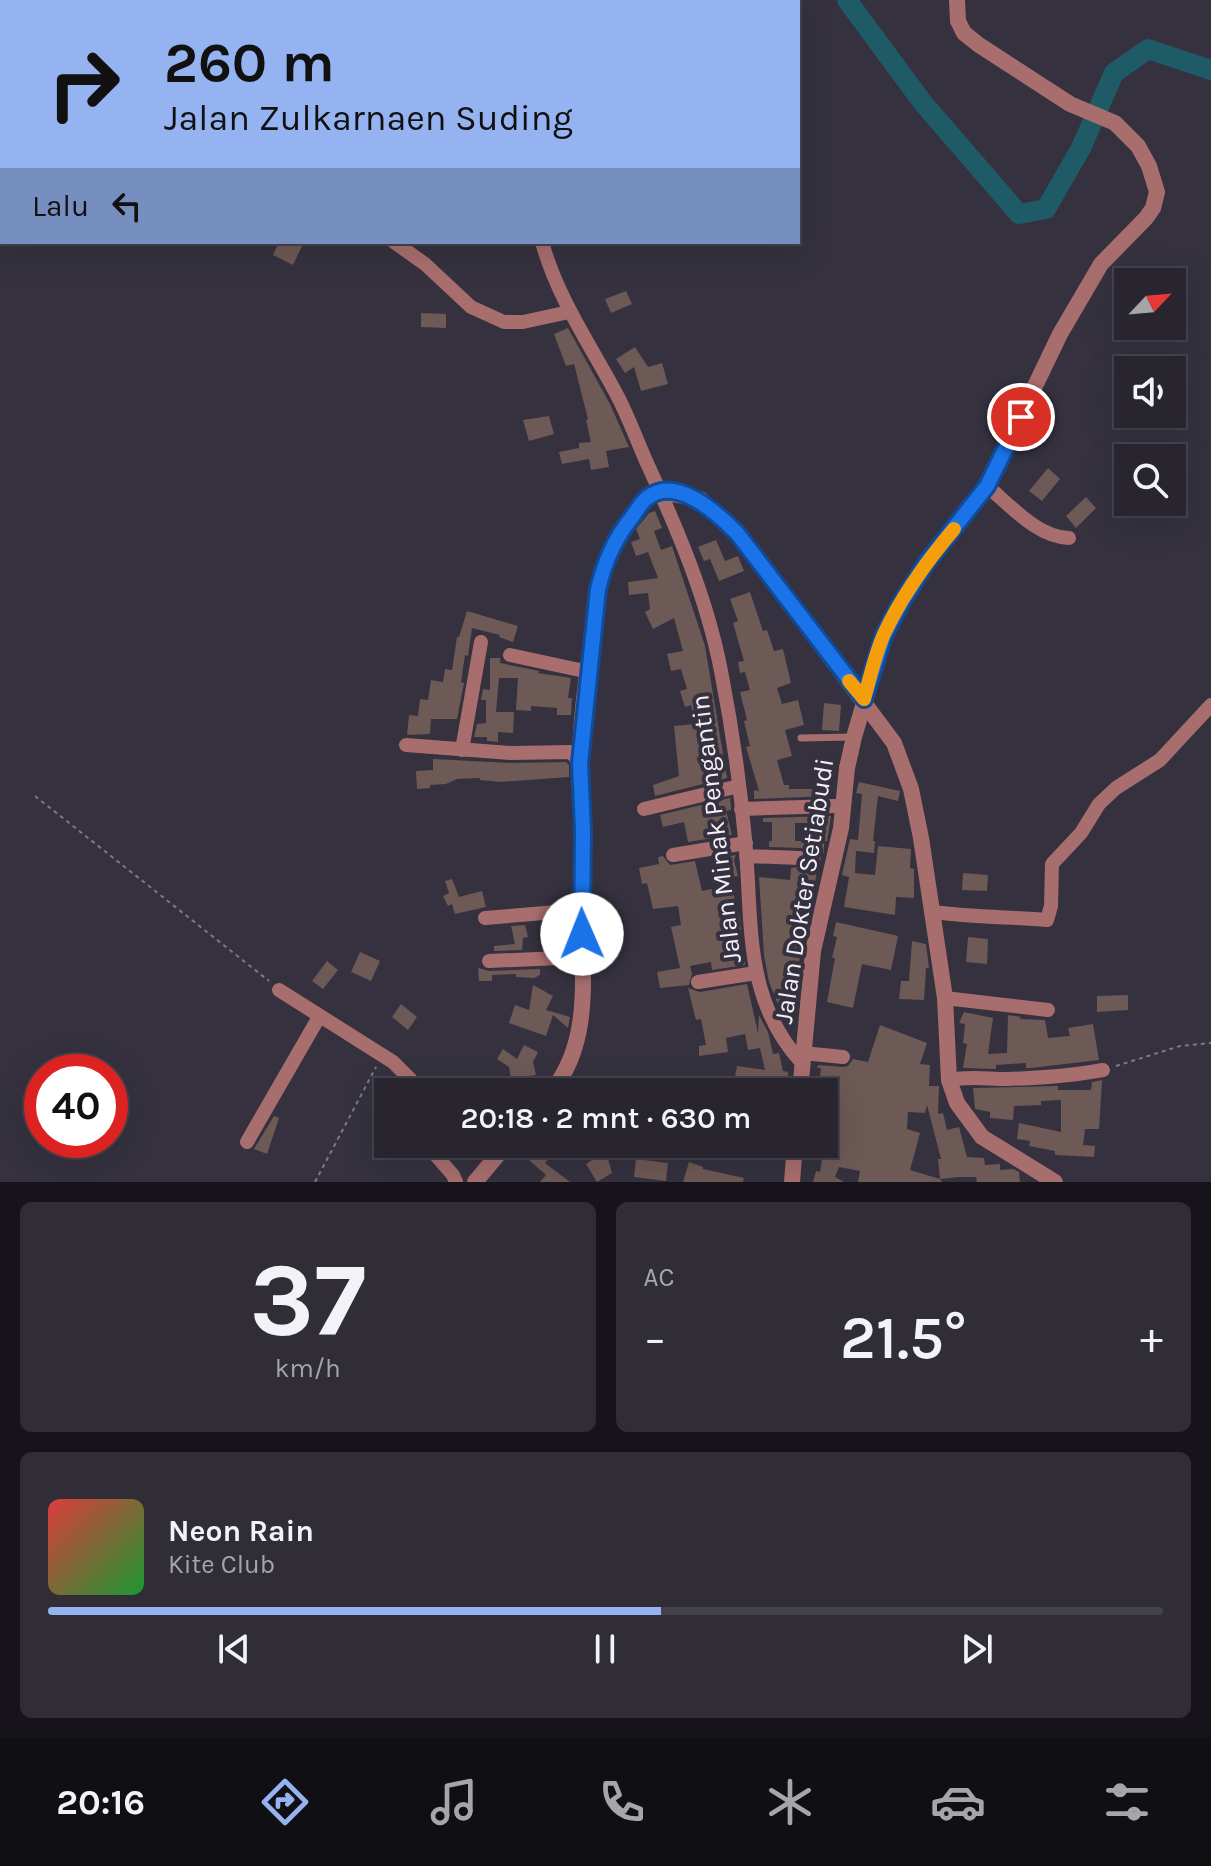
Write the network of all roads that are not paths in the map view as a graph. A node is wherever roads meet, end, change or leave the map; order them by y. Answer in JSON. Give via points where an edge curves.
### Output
{"nodes":[{"id":1,"x":957,"y":0,"type":"edge"},
{"id":2,"x":397,"y":244,"type":"edge"},
{"id":3,"x":543,"y":244,"type":"edge"},
{"id":4,"x":569,"y":312,"type":"junction"},
{"id":5,"x":987,"y":486,"type":"junction"},
{"id":6,"x":661,"y":492,"type":"junction"},
{"id":7,"x":1069,"y":538,"type":"dead end"},
{"id":8,"x":481,"y":642,"type":"dead end"},
{"id":9,"x":510,"y":655,"type":"dead end"},
{"id":10,"x":589,"y":672,"type":"junction"},
{"id":11,"x":864,"y":699,"type":"junction"},
{"id":12,"x":1211,"y":705,"type":"edge"},
{"id":13,"x":854,"y":737,"type":"junction"},
{"id":14,"x":801,"y":738,"type":"dead end"},
{"id":15,"x":406,"y":745,"type":"dead end"},
{"id":16,"x":462,"y":750,"type":"junction"},
{"id":17,"x":580,"y":763,"type":"junction"},
{"id":18,"x":739,"y":786,"type":"junction"},
{"id":19,"x":835,"y":806,"type":"dead end"},
{"id":20,"x":644,"y":809,"type":"dead end"},
{"id":21,"x":741,"y":809,"type":"junction"},
{"id":22,"x":746,"y":850,"type":"junction"},
{"id":23,"x":673,"y":855,"type":"dead end"},
{"id":24,"x":800,"y":858,"type":"dead end"},
{"id":25,"x":581,"y":910,"type":"junction"},
{"id":26,"x":933,"y":912,"type":"junction"},
{"id":27,"x":485,"y":918,"type":"dead end"},
{"id":28,"x":584,"y":957,"type":"junction"},
{"id":29,"x":489,"y":961,"type":"dead end"},
{"id":30,"x":756,"y":973,"type":"junction"},
{"id":31,"x":698,"y":982,"type":"dead end"},
{"id":32,"x":279,"y":990,"type":"road end"},
{"id":33,"x":945,"y":998,"type":"junction"},
{"id":34,"x":1048,"y":1010,"type":"dead end"},
{"id":35,"x":319,"y":1017,"type":"junction"},
{"id":36,"x":843,"y":1057,"type":"dead end"},
{"id":37,"x":803,"y":1058,"type":"junction"},
{"id":38,"x":1103,"y":1070,"type":"road end"},
{"id":39,"x":409,"y":1078,"type":"edge"},
{"id":40,"x":562,"y":1078,"type":"edge"},
{"id":41,"x":801,"y":1078,"type":"edge"},
{"id":42,"x":949,"y":1080,"type":"junction"},
{"id":43,"x":247,"y":1142,"type":"dead end"},
{"id":44,"x":438,"y":1158,"type":"edge"},
{"id":45,"x":495,"y":1158,"type":"edge"},
{"id":46,"x":794,"y":1158,"type":"edge"},
{"id":47,"x":456,"y":1182,"type":"edge"},
{"id":48,"x":475,"y":1182,"type":"edge"},
{"id":49,"x":792,"y":1182,"type":"edge"},
{"id":50,"x":1055,"y":1182,"type":"edge"}],
"edges":[{"from":1,"to":5,"type":"street","name":"Jalan Dokter Setiabudi","via":[[964,33],[1070,104],[1115,123],[1138,146],[1157,192],[1153,208],[1101,264],[1060,334]]},
{"from":2,"to":4,"type":"street","via":[[471,307],[504,322]]},
{"from":3,"to":4,"type":"street","name":"Jalan Minak Pengantin"},
{"from":4,"to":6,"type":"street","name":"Jalan Minak Pengantin","via":[[622,404]]},
{"from":5,"to":7,"type":"street","via":[[1040,530]]},
{"from":5,"to":11,"type":"street","name":"Jalan Dokter Setiabudi","via":[[901,603],[884,635]]},
{"from":6,"to":10,"type":"street","via":[[648,497],[619,533],[607,559],[598,589]]},
{"from":6,"to":11,"type":"street","via":[[700,499],[737,533]]},
{"from":6,"to":18,"type":"street","name":"Jalan Minak Pengantin","via":[[712,632]]},
{"from":8,"to":16,"type":"street"},
{"from":9,"to":10,"type":"street"},
{"from":10,"to":17,"type":"street"},
{"from":11,"to":13,"type":"street","name":"Jalan Dokter Setiabudi"},
{"from":11,"to":26,"type":"street","via":[[894,743],[911,789]]},
{"from":12,"to":26,"type":"street","via":[[1160,760],[1099,804],[1052,864],[1047,920]]},
{"from":13,"to":14,"type":"lane"},
{"from":13,"to":37,"type":"street","name":"Jalan Dokter Setiabudi","via":[[841,828],[813,951]]},
{"from":15,"to":16,"type":"street"},
{"from":16,"to":17,"type":"street","via":[[571,752]]},
{"from":17,"to":25,"type":"street"},
{"from":18,"to":20,"type":"street"},
{"from":18,"to":21,"type":"street","name":"Jalan Minak Pengantin"},
{"from":19,"to":21,"type":"street"},
{"from":21,"to":22,"type":"street","name":"Jalan Minak Pengantin"},
{"from":22,"to":23,"type":"street"},
{"from":22,"to":24,"type":"street"},
{"from":22,"to":30,"type":"street","name":"Jalan Minak Pengantin"},
{"from":25,"to":27,"type":"street"},
{"from":25,"to":28,"type":"street"},
{"from":26,"to":33,"type":"street"},
{"from":28,"to":29,"type":"street"},
{"from":28,"to":40,"type":"street","via":[[578,1034]]},
{"from":30,"to":31,"type":"street"},
{"from":30,"to":37,"type":"street","name":"Jalan Minak Pengantin","via":[[776,1030]]},
{"from":32,"to":35,"type":"street"},
{"from":33,"to":34,"type":"street"},
{"from":33,"to":42,"type":"street"},
{"from":35,"to":39,"type":"street","via":[[393,1062]]},
{"from":35,"to":43,"type":"street"},
{"from":36,"to":37,"type":"street"},
{"from":37,"to":41,"type":"street","name":"Jalan Dokter Setiabudi"},
{"from":38,"to":42,"type":"street","via":[[1063,1078]]},
{"from":42,"to":50,"type":"street","via":[[957,1103],[982,1137]]},
{"from":44,"to":47,"type":"street"},
{"from":45,"to":48,"type":"street"},
{"from":46,"to":49,"type":"street"}]}
